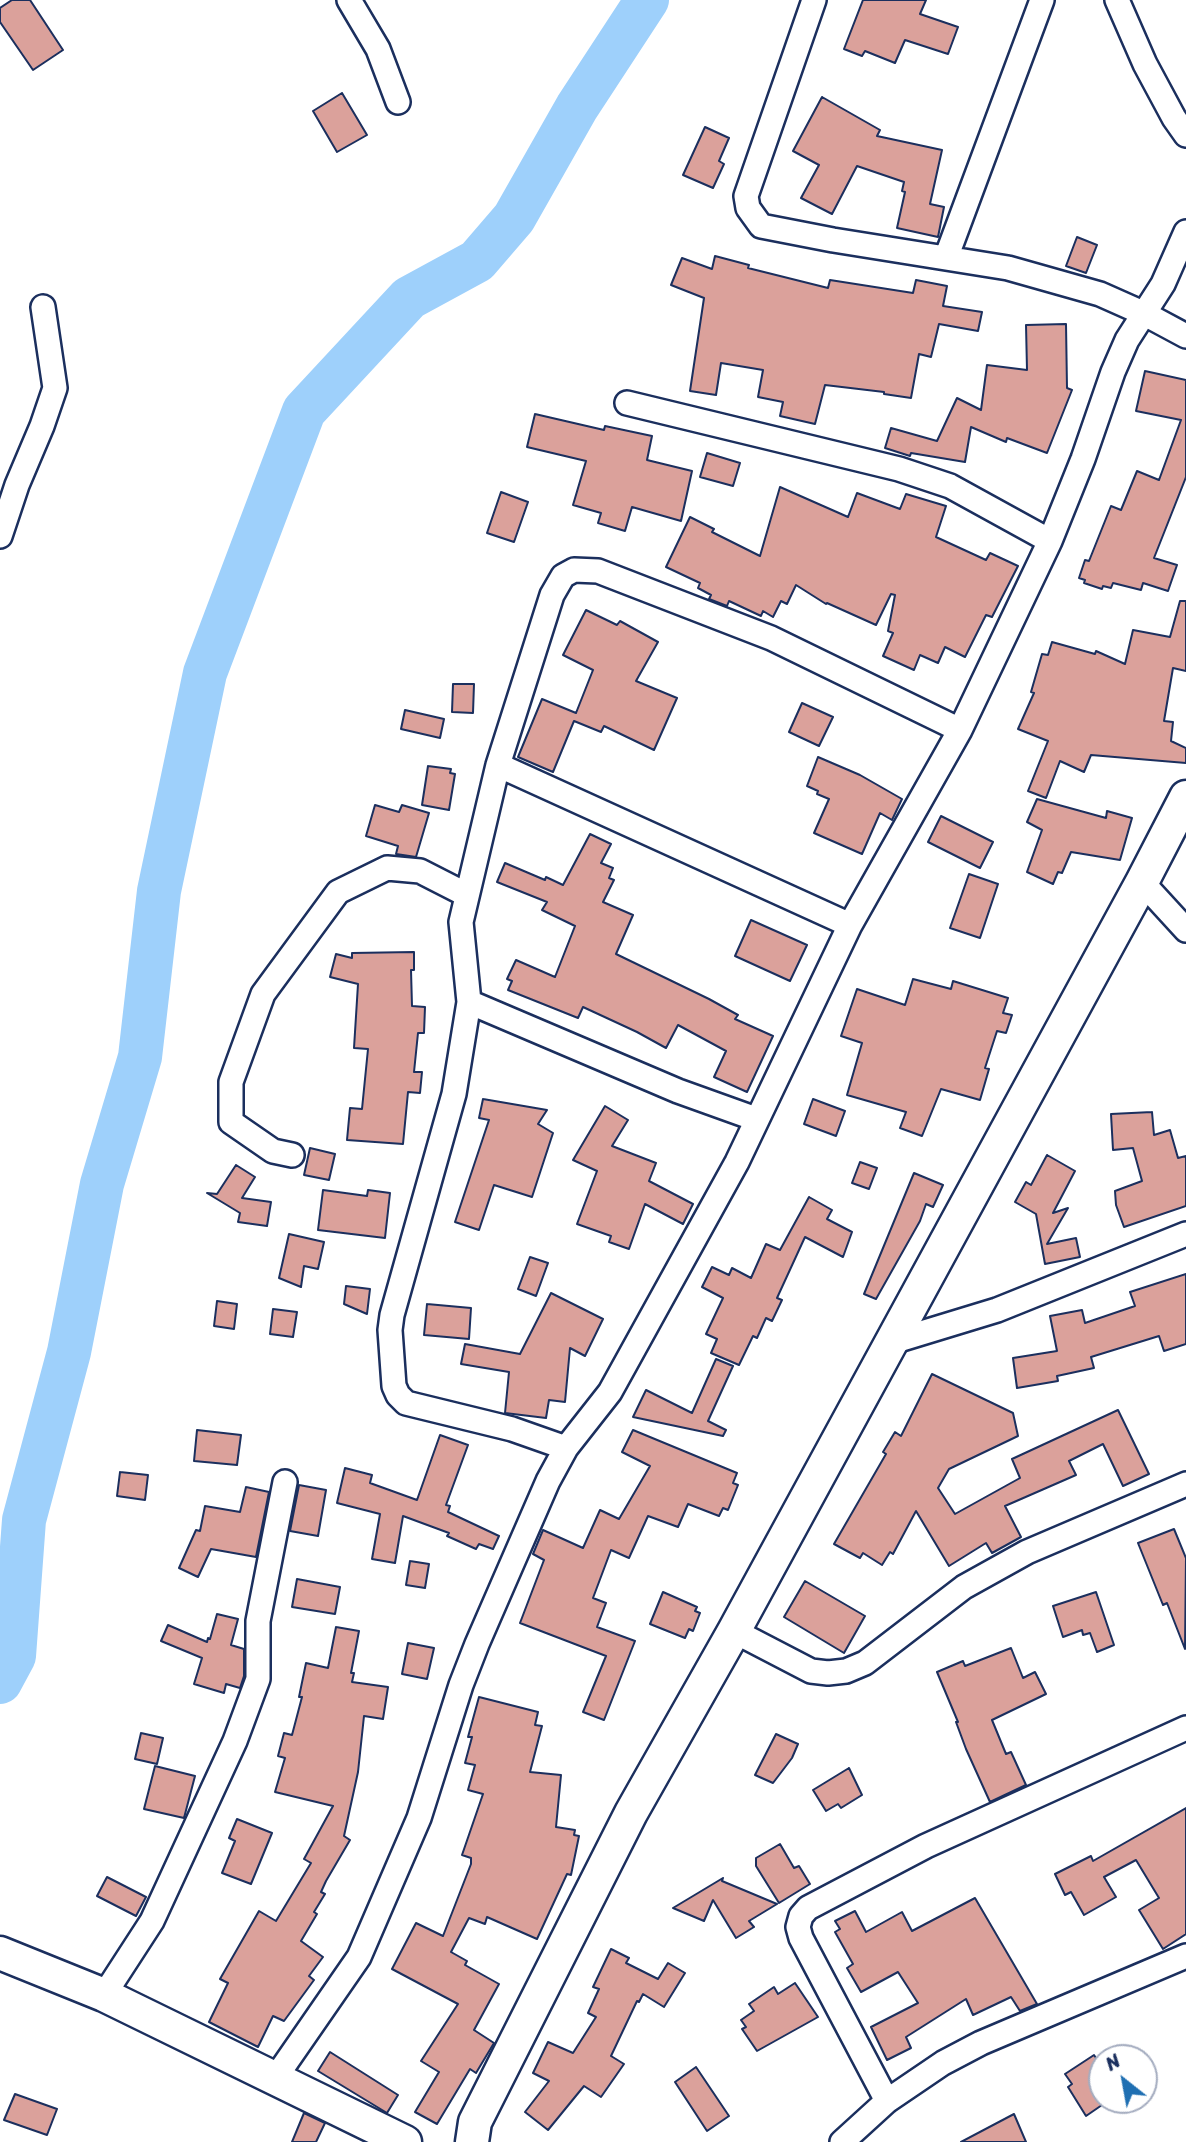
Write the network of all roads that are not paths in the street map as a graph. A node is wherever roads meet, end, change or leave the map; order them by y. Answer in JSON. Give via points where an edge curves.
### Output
{"nodes":[{"id":1,"x":349,"y":0,"type":"edge"},
{"id":2,"x":814,"y":0,"type":"edge"},
{"id":3,"x":1042,"y":0,"type":"edge"},
{"id":4,"x":1117,"y":0,"type":"edge"},
{"id":5,"x":397,"y":102,"type":"dead end"},
{"id":6,"x":1186,"y":135,"type":"edge"},
{"id":7,"x":1186,"y":232,"type":"edge"},
{"id":8,"x":946,"y":258,"type":"junction"},
{"id":9,"x":43,"y":307,"type":"dead end"},
{"id":10,"x":1145,"y":314,"type":"junction"},
{"id":11,"x":1186,"y":336,"type":"edge"},
{"id":12,"x":627,"y":403,"type":"dead end"},
{"id":13,"x":0,"y":536,"type":"edge"},
{"id":14,"x":1050,"y":541,"type":"junction"},
{"id":15,"x":960,"y":730,"type":"junction"},
{"id":16,"x":498,"y":765,"type":"junction"},
{"id":17,"x":1186,"y":797,"type":"edge"},
{"id":18,"x":1142,"y":882,"type":"junction"},
{"id":19,"x":467,"y":895,"type":"junction"},
{"id":20,"x":850,"y":925,"type":"junction"},
{"id":21,"x":1186,"y":930,"type":"edge"},
{"id":22,"x":469,"y":1002,"type":"junction"},
{"id":23,"x":756,"y":1119,"type":"junction"},
{"id":24,"x":292,"y":1155,"type":"dead end"},
{"id":25,"x":1186,"y":1234,"type":"edge"},
{"id":26,"x":892,"y":1342,"type":"junction"},
{"id":27,"x":566,"y":1448,"type":"junction"},
{"id":28,"x":285,"y":1482,"type":"dead end"},
{"id":29,"x":1186,"y":1484,"type":"edge"},
{"id":30,"x":734,"y":1631,"type":"junction"},
{"id":31,"x":1186,"y":1728,"type":"edge"},
{"id":32,"x":0,"y":1953,"type":"edge"},
{"id":33,"x":1186,"y":1956,"type":"edge"},
{"id":34,"x":104,"y":1995,"type":"junction"},
{"id":35,"x":276,"y":2077,"type":"junction"},
{"id":36,"x":887,"y":2101,"type":"junction"},
{"id":37,"x":405,"y":2142,"type":"edge"},
{"id":38,"x":472,"y":2142,"type":"edge"},
{"id":39,"x":842,"y":2142,"type":"edge"}],
"edges":[{"from":1,"to":5,"type":"street","via":[[378,49]]},
{"from":2,"to":8,"type":"street","via":[[746,196],[748,208],[761,226]]},
{"from":3,"to":8,"type":"street"},
{"from":4,"to":6,"type":"street","via":[[1145,64]]},
{"from":7,"to":10,"type":"street"},
{"from":8,"to":10,"type":"street","via":[[1009,268],[1100,294]]},
{"from":9,"to":13,"type":"street","via":[[55,388]]},
{"from":10,"to":11,"type":"street"},
{"from":10,"to":14,"type":"street","via":[[1113,372]]},
{"from":12,"to":14,"type":"street","via":[[899,469],[950,486]]},
{"from":14,"to":15,"type":"street"},
{"from":15,"to":16,"type":"street","via":[[746,627],[598,571],[574,570],[563,576],[552,595]]},
{"from":15,"to":20,"type":"street"},
{"from":16,"to":19,"type":"street"},
{"from":16,"to":20,"type":"street"},
{"from":17,"to":18,"type":"street"},
{"from":18,"to":21,"type":"street"},
{"from":18,"to":26,"type":"street"},
{"from":19,"to":22,"type":"street","via":[[461,922]]},
{"from":19,"to":24,"type":"street","via":[[420,871],[387,868],[338,892],[262,994],[231,1082],[231,1122],[273,1151]]},
{"from":20,"to":23,"type":"street"},
{"from":22,"to":23,"type":"street","via":[[678,1091]]},
{"from":22,"to":27,"type":"street","via":[[454,1094],[392,1314],[394,1386],[406,1402]]},
{"from":23,"to":27,"type":"street","via":[[610,1392]]},
{"from":25,"to":26,"type":"street","via":[[997,1310]]},
{"from":26,"to":30,"type":"street"},
{"from":27,"to":35,"type":"street","via":[[477,1644],[419,1818],[359,1957]]},
{"from":28,"to":34,"type":"street","via":[[258,1621],[258,1679],[235,1741],[152,1922]]},
{"from":29,"to":30,"type":"street","via":[[1027,1552],[964,1587],[865,1663],[846,1671],[811,1671]]},
{"from":30,"to":38,"type":"street","via":[[631,1813],[475,2122]]},
{"from":31,"to":36,"type":"street","via":[[926,1846],[808,1908],[801,1916],[801,1938]]},
{"from":32,"to":34,"type":"street"},
{"from":33,"to":36,"type":"street","via":[[981,2043]]},
{"from":34,"to":35,"type":"street"},
{"from":35,"to":37,"type":"street"},
{"from":36,"to":39,"type":"street"}]}
